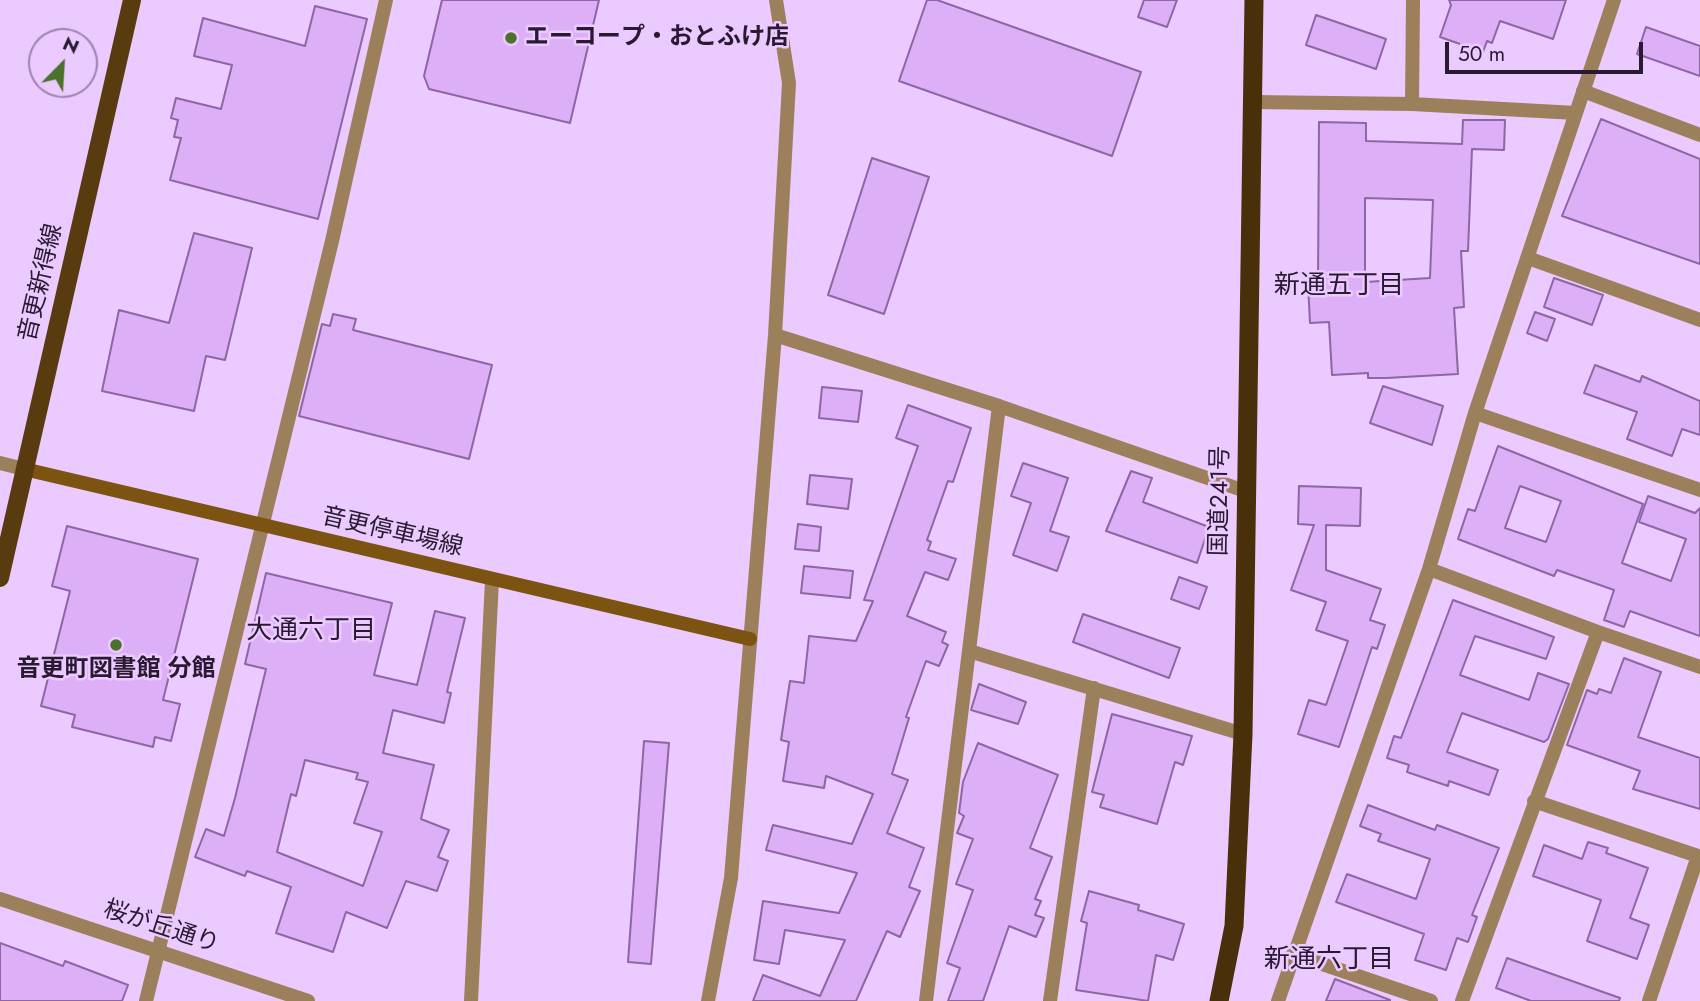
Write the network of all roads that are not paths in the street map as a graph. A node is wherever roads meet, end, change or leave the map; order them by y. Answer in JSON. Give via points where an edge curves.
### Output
{"nodes":[{"id":1,"x":132,"y":0,"type":"edge"},
{"id":2,"x":386,"y":0,"type":"edge"},
{"id":3,"x":776,"y":0,"type":"edge"},
{"id":4,"x":1254,"y":0,"type":"edge"},
{"id":5,"x":1413,"y":0,"type":"edge"},
{"id":6,"x":1614,"y":0,"type":"edge"},
{"id":7,"x":1583,"y":91,"type":"junction"},
{"id":8,"x":1253,"y":102,"type":"junction"},
{"id":9,"x":1412,"y":104,"type":"junction"},
{"id":10,"x":1576,"y":113,"type":"junction"},
{"id":11,"x":1700,"y":135,"type":"edge"},
{"id":12,"x":1528,"y":258,"type":"junction"},
{"id":13,"x":1700,"y":320,"type":"edge"},
{"id":14,"x":775,"y":335,"type":"junction"},
{"id":15,"x":999,"y":406,"type":"junction"},
{"id":16,"x":1475,"y":413,"type":"junction"},
{"id":17,"x":0,"y":463,"type":"edge"},
{"id":18,"x":24,"y":469,"type":"junction"},
{"id":19,"x":1700,"y":490,"type":"edge"},
{"id":20,"x":1245,"y":491,"type":"junction"},
{"id":21,"x":262,"y":526,"type":"junction"},
{"id":22,"x":1429,"y":569,"type":"junction"},
{"id":23,"x":0,"y":578,"type":"edge"},
{"id":24,"x":492,"y":580,"type":"junction"},
{"id":25,"x":1598,"y":632,"type":"junction"},
{"id":26,"x":750,"y":639,"type":"junction"},
{"id":27,"x":969,"y":651,"type":"junction"},
{"id":28,"x":1700,"y":667,"type":"edge"},
{"id":29,"x":1094,"y":688,"type":"junction"},
{"id":30,"x":1243,"y":734,"type":"junction"},
{"id":31,"x":1534,"y":801,"type":"junction"},
{"id":32,"x":0,"y":898,"type":"edge"},
{"id":33,"x":159,"y":951,"type":"junction"},
{"id":34,"x":1293,"y":954,"type":"junction"},
{"id":35,"x":146,"y":1001,"type":"edge"},
{"id":36,"x":308,"y":1001,"type":"edge"},
{"id":37,"x":471,"y":1001,"type":"edge"},
{"id":38,"x":708,"y":1001,"type":"edge"},
{"id":39,"x":926,"y":1001,"type":"edge"},
{"id":40,"x":1050,"y":1001,"type":"edge"},
{"id":41,"x":1220,"y":1001,"type":"edge"},
{"id":42,"x":1278,"y":1001,"type":"edge"},
{"id":43,"x":1431,"y":1001,"type":"edge"},
{"id":44,"x":1462,"y":1001,"type":"edge"},
{"id":45,"x":1649,"y":1001,"type":"edge"}],
"edges":[{"from":1,"to":18,"type":"main road","name":"音更新得線"},
{"from":2,"to":21,"type":"street"},
{"from":3,"to":14,"type":"street","via":[[789,83]]},
{"from":4,"to":8,"type":"highway","name":"国道241号"},
{"from":5,"to":9,"type":"street"},
{"from":6,"to":7,"type":"street"},
{"from":7,"to":10,"type":"street"},
{"from":7,"to":11,"type":"street"},
{"from":8,"to":9,"type":"street"},
{"from":8,"to":20,"type":"highway","name":"国道241号"},
{"from":9,"to":10,"type":"street"},
{"from":10,"to":12,"type":"street"},
{"from":12,"to":13,"type":"street"},
{"from":12,"to":16,"type":"street"},
{"from":14,"to":15,"type":"street"},
{"from":14,"to":26,"type":"street"},
{"from":15,"to":20,"type":"street"},
{"from":15,"to":27,"type":"street"},
{"from":16,"to":19,"type":"street"},
{"from":16,"to":22,"type":"street"},
{"from":17,"to":18,"type":"street"},
{"from":18,"to":21,"type":"main road","name":"音更停車場線"},
{"from":18,"to":23,"type":"main road","name":"音更新得線"},
{"from":20,"to":30,"type":"highway","name":"国道241号"},
{"from":21,"to":24,"type":"main road","name":"音更停車場線"},
{"from":21,"to":33,"type":"street"},
{"from":22,"to":25,"type":"street"},
{"from":22,"to":34,"type":"street"},
{"from":24,"to":26,"type":"main road","name":"音更停車場線"},
{"from":24,"to":37,"type":"street"},
{"from":25,"to":28,"type":"street"},
{"from":25,"to":31,"type":"street"},
{"from":26,"to":38,"type":"street","via":[[731,878]]},
{"from":27,"to":29,"type":"street"},
{"from":27,"to":39,"type":"street"},
{"from":29,"to":30,"type":"street"},
{"from":29,"to":40,"type":"street"},
{"from":30,"to":41,"type":"highway","name":"国道241号","via":[[1234,926]]},
{"from":31,"to":44,"type":"street"},
{"from":31,"to":45,"type":"street","via":[[1698,856]]},
{"from":32,"to":33,"type":"street","name":"桜が丘通り"},
{"from":33,"to":35,"type":"street"},
{"from":33,"to":36,"type":"street","name":"桜が丘通り"},
{"from":34,"to":42,"type":"street"},
{"from":34,"to":43,"type":"street"}]}
